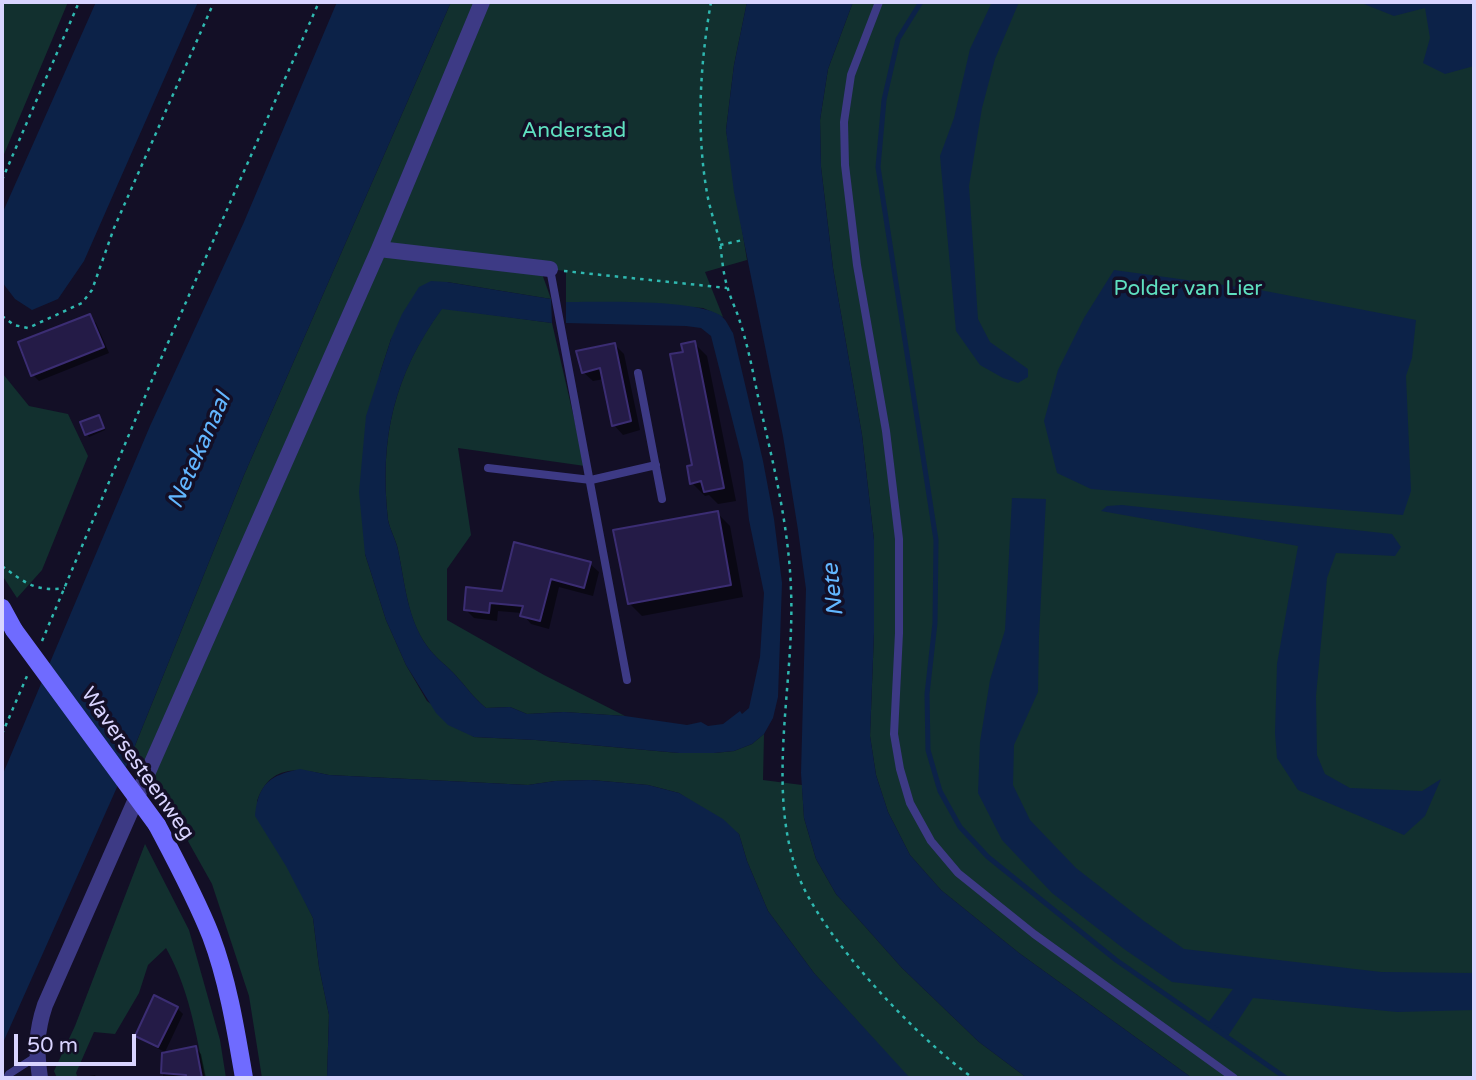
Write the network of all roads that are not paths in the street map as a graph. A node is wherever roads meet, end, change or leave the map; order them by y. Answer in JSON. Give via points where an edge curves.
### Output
{"nodes":[{"id":1,"x":482,"y":2,"type":"edge"},
{"id":2,"x":879,"y":2,"type":"edge"},
{"id":3,"x":379,"y":249,"type":"junction"},
{"id":4,"x":550,"y":269,"type":"joint"},
{"id":5,"x":638,"y":373,"type":"dead end"},
{"id":6,"x":656,"y":465,"type":"junction"},
{"id":7,"x":488,"y":468,"type":"dead end"},
{"id":8,"x":591,"y":480,"type":"junction"},
{"id":9,"x":662,"y":499,"type":"dead end"},
{"id":10,"x":2,"y":608,"type":"edge"},
{"id":11,"x":628,"y":680,"type":"dead end"},
{"id":12,"x":37,"y":1056,"type":"junction"},
{"id":13,"x":7,"y":1078,"type":"edge"},
{"id":14,"x":40,"y":1078,"type":"edge"},
{"id":15,"x":243,"y":1078,"type":"edge"},
{"id":16,"x":1234,"y":1078,"type":"edge"}],
"edges":[{"from":1,"to":3,"type":"street"},
{"from":2,"to":16,"type":"lane","via":[[851,75],[844,122],[845,165],[898,539],[894,734],[910,803],[931,841],[958,873],[1034,934]]},
{"from":3,"to":4,"type":"street"},
{"from":3,"to":12,"type":"street","via":[[45,1005],[37,1028]]},
{"from":4,"to":8,"type":"lane"},
{"from":5,"to":6,"type":"lane"},
{"from":6,"to":8,"type":"lane"},
{"from":6,"to":9,"type":"lane"},
{"from":7,"to":8,"type":"lane"},
{"from":8,"to":11,"type":"lane"},
{"from":10,"to":15,"type":"main road","name":"Waversesteenweg","bridge":true,"via":[[157,825],[191,888],[224,979]]},
{"from":12,"to":13,"type":"lane"},
{"from":12,"to":14,"type":"street"}]}
